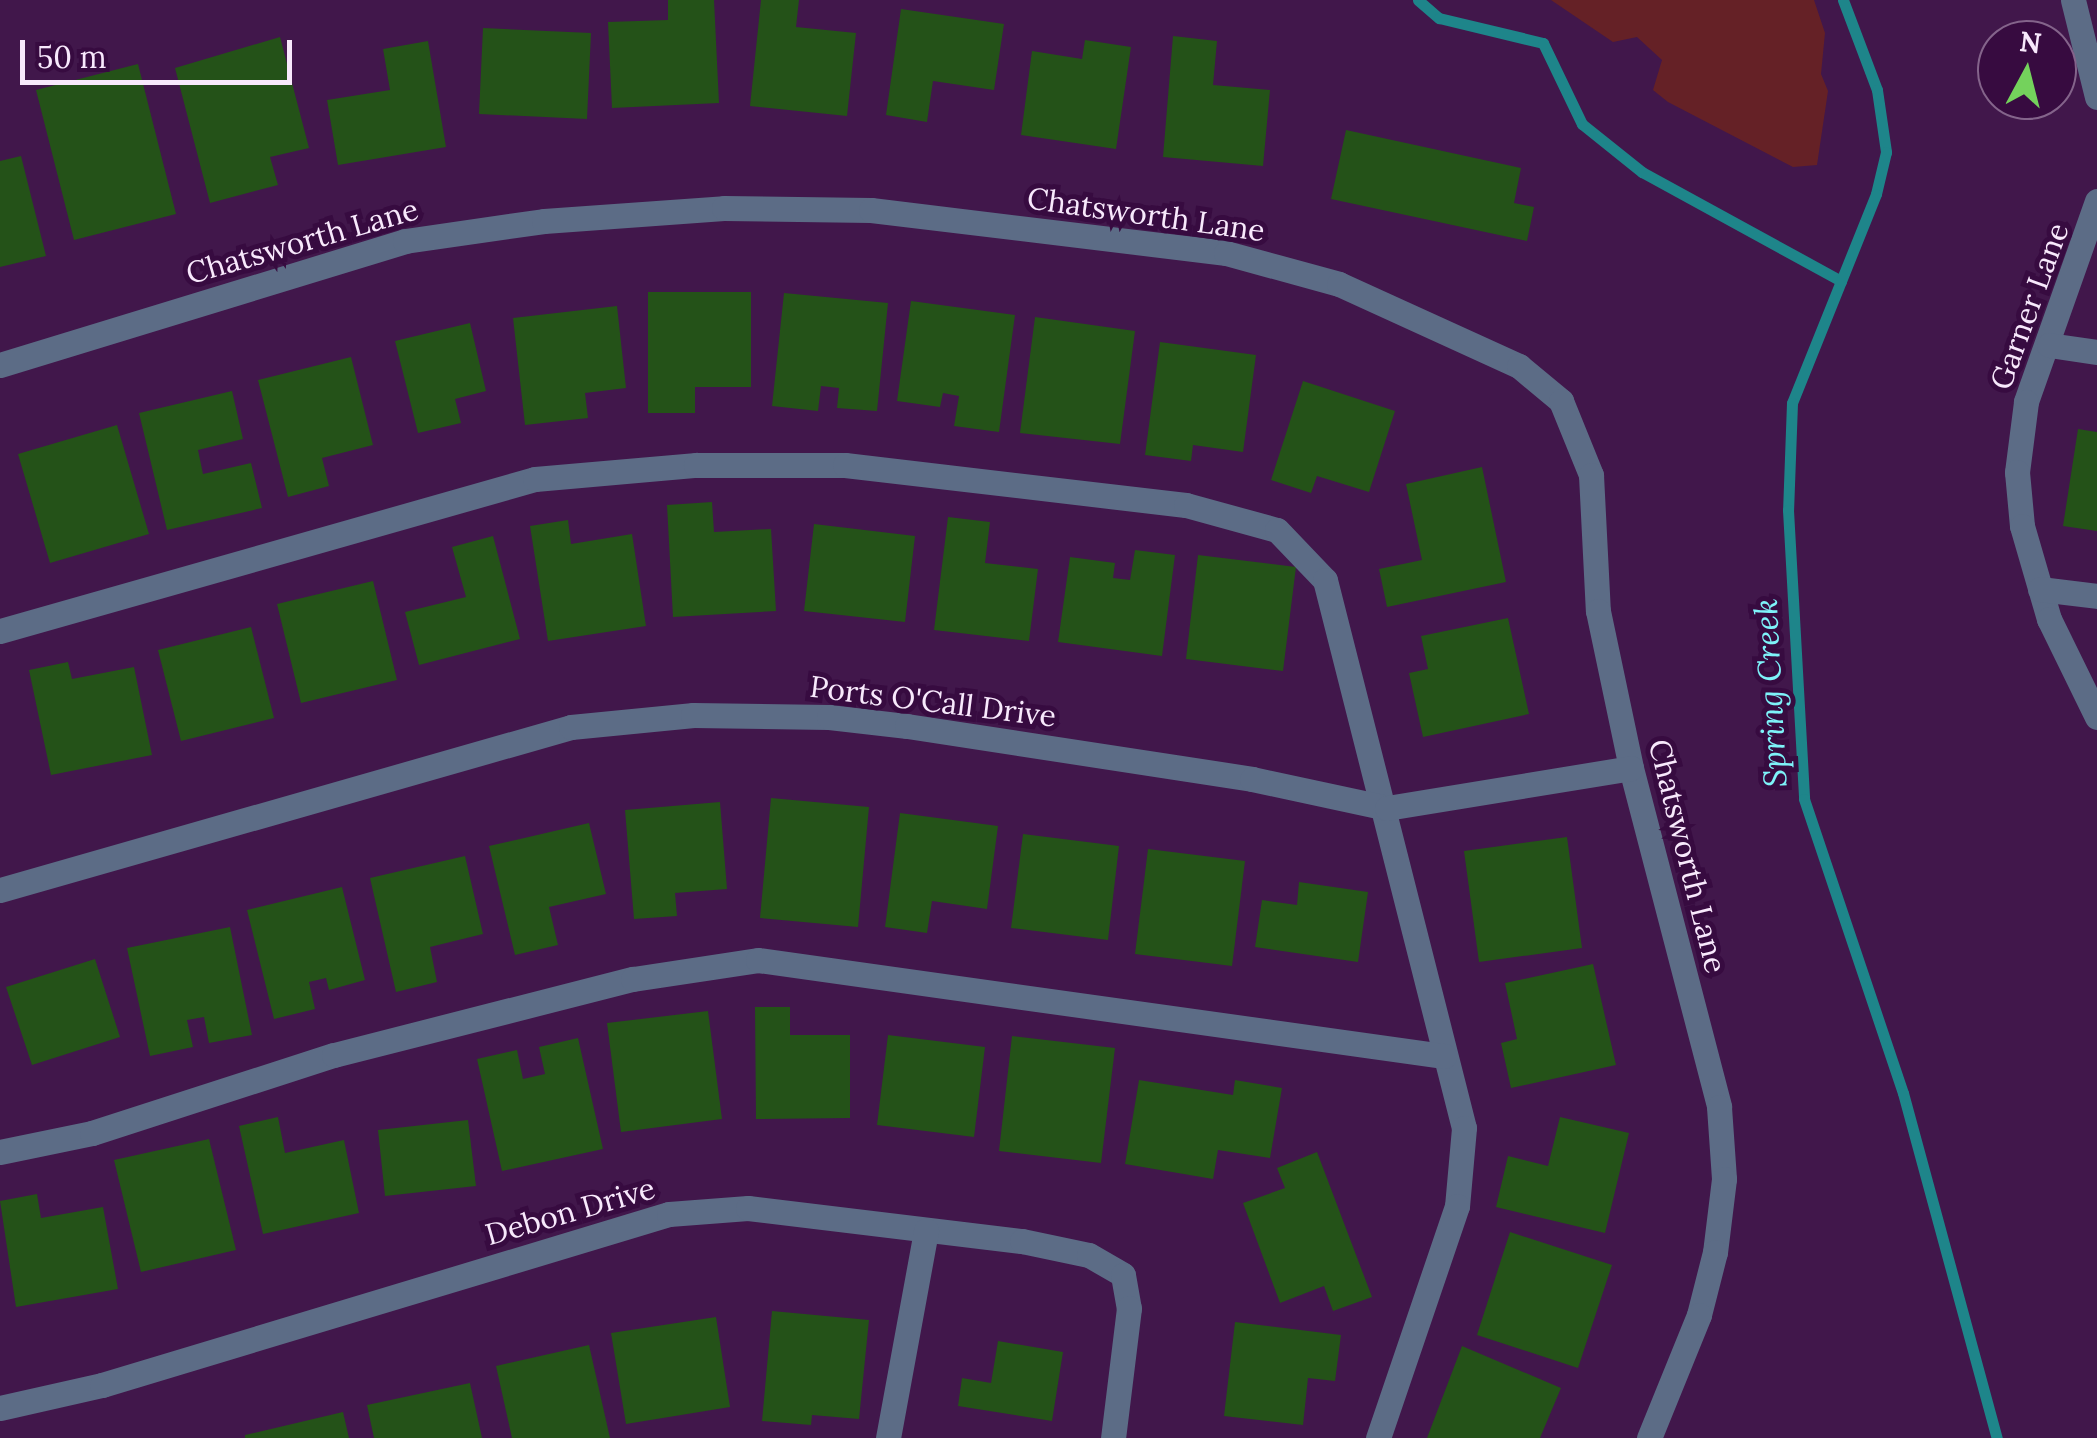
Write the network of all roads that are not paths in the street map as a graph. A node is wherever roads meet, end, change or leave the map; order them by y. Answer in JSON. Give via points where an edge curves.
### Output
{"nodes":[{"id":1,"x":2072,"y":0,"type":"edge"},
{"id":2,"x":2097,"y":96,"type":"edge"},
{"id":3,"x":2097,"y":200,"type":"edge"},
{"id":4,"x":2050,"y":346,"type":"junction"},
{"id":5,"x":2097,"y":352,"type":"edge"},
{"id":6,"x":0,"y":364,"type":"edge"},
{"id":7,"x":2040,"y":589,"type":"junction"},
{"id":8,"x":2097,"y":596,"type":"edge"},
{"id":9,"x":0,"y":632,"type":"edge"},
{"id":10,"x":2097,"y":717,"type":"edge"},
{"id":11,"x":1631,"y":768,"type":"junction"},
{"id":12,"x":1386,"y":808,"type":"junction"},
{"id":13,"x":0,"y":890,"type":"edge"},
{"id":14,"x":1444,"y":1056,"type":"junction"},
{"id":15,"x":0,"y":1152,"type":"edge"},
{"id":16,"x":926,"y":1230,"type":"junction"},
{"id":17,"x":0,"y":1408,"type":"edge"},
{"id":18,"x":888,"y":1438,"type":"edge"},
{"id":19,"x":1114,"y":1438,"type":"edge"},
{"id":20,"x":1378,"y":1438,"type":"edge"},
{"id":21,"x":1649,"y":1438,"type":"edge"}],
"edges":[{"from":1,"to":2,"type":"street"},
{"from":3,"to":4,"type":"street","name":"Garner Lane"},
{"from":4,"to":5,"type":"street"},
{"from":4,"to":7,"type":"street","name":"Garner Lane","via":[[2026,402],[2018,472],[2022,526]]},
{"from":6,"to":11,"type":"street","name":"Chatsworth Lane","via":[[405,241],[544,221],[724,208],[870,210],[1226,253],[1339,284],[1498,354],[1561,401],[1591,475],[1598,611]]},
{"from":7,"to":8,"type":"street"},
{"from":7,"to":10,"type":"street","name":"Garner Lane"},
{"from":9,"to":12,"type":"street","via":[[535,479],[696,466],[845,466],[1186,505],[1277,530],[1325,580]]},
{"from":11,"to":12,"type":"street","name":"Ports O'Call Drive"},
{"from":11,"to":21,"type":"street","name":"Chatsworth Lane","via":[[1719,1107],[1724,1179],[1699,1315]]},
{"from":12,"to":13,"type":"street","name":"Ports O'Call Drive","via":[[1252,779],[907,726],[693,715],[571,727]]},
{"from":12,"to":14,"type":"street"},
{"from":14,"to":15,"type":"street","via":[[758,960],[633,979],[334,1055],[92,1133]]},
{"from":14,"to":20,"type":"street","via":[[1464,1128],[1458,1206]]},
{"from":16,"to":17,"type":"street","name":"Debon Drive","via":[[748,1208],[668,1214],[102,1385]]},
{"from":16,"to":18,"type":"street"},
{"from":16,"to":19,"type":"street","name":"Debon Drive","via":[[1088,1255],[1123,1274],[1130,1308]]}]}
